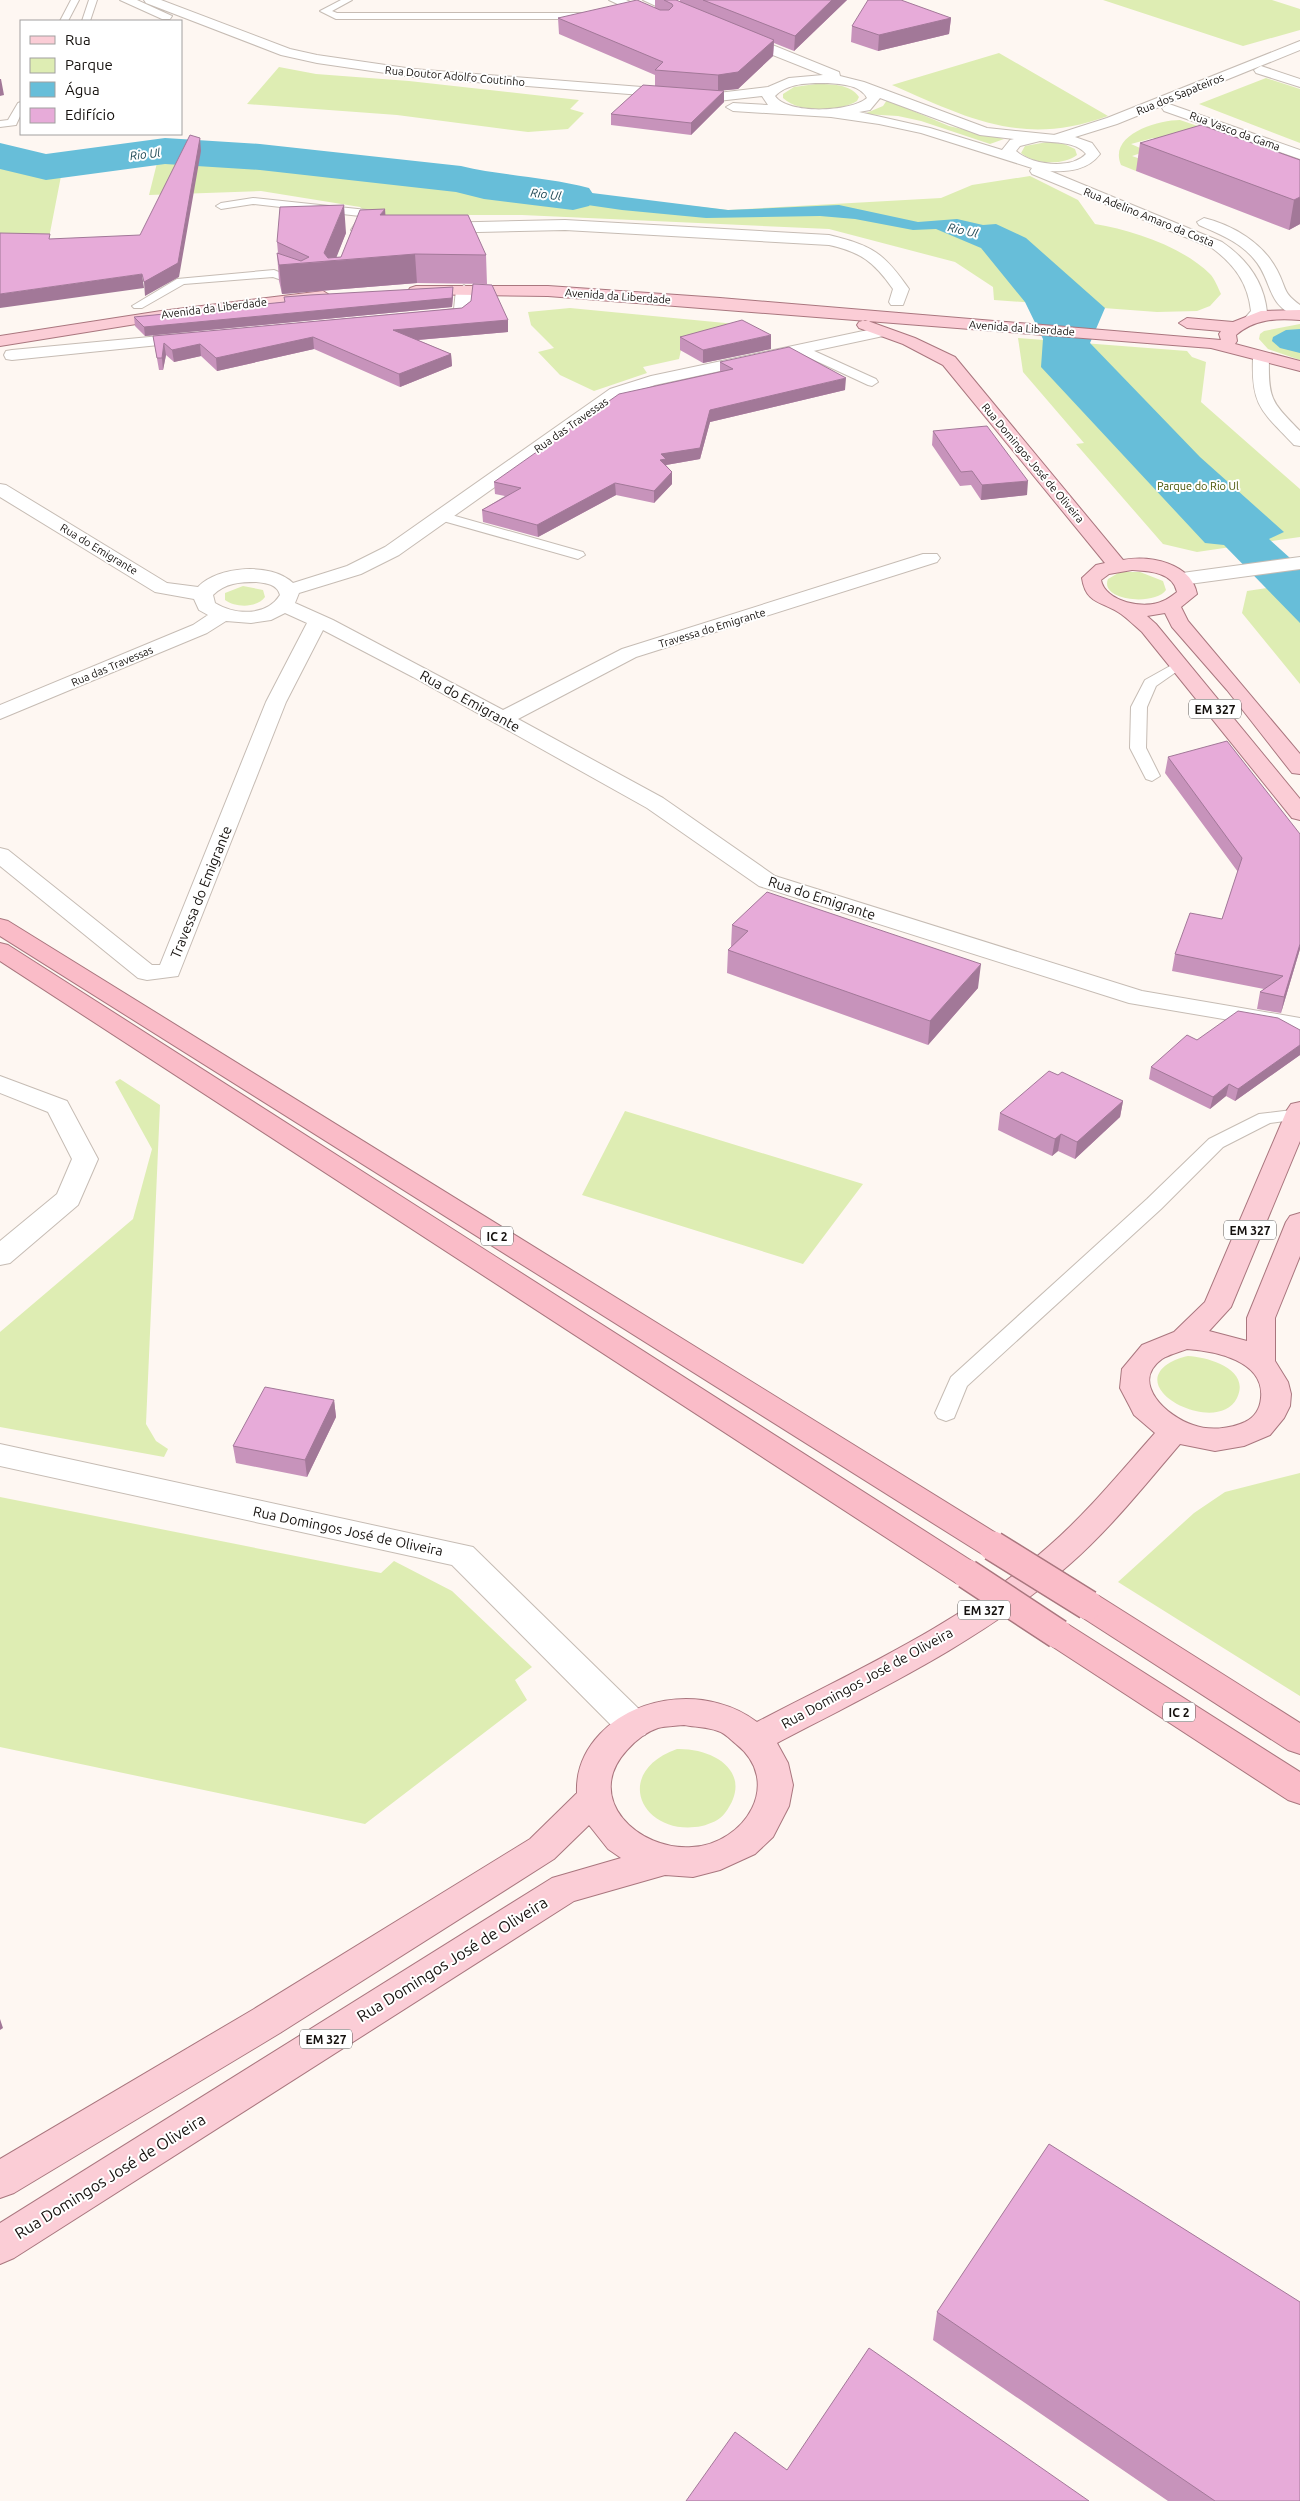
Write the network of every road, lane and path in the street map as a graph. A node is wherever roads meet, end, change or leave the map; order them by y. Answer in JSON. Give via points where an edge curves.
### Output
{"nodes":[{"id":1,"x":75,"y":0,"type":"edge"},
{"id":2,"x":93,"y":0,"type":"edge"},
{"id":3,"x":126,"y":0,"type":"edge"},
{"id":4,"x":150,"y":0,"type":"edge"},
{"id":5,"x":348,"y":0,"type":"edge"},
{"id":6,"x":615,"y":0,"type":"edge"},
{"id":7,"x":649,"y":0,"type":"edge"},
{"id":8,"x":586,"y":16,"type":"edge"},
{"id":9,"x":65,"y":20,"type":"edge"},
{"id":10,"x":86,"y":20,"type":"edge"},
{"id":11,"x":175,"y":20,"type":"edge"},
{"id":12,"x":701,"y":21,"type":"edge"},
{"id":13,"x":182,"y":23,"type":"edge"},
{"id":14,"x":683,"y":28,"type":"edge"},
{"id":15,"x":727,"y":32,"type":"edge"},
{"id":16,"x":1300,"y":45,"type":"edge"},
{"id":17,"x":1300,"y":55,"type":"edge"},
{"id":18,"x":1261,"y":70,"type":"junction"},
{"id":19,"x":844,"y":81,"type":"junction"},
{"id":20,"x":1300,"y":83,"type":"edge"},
{"id":21,"x":871,"y":90,"type":"junction"},
{"id":22,"x":770,"y":91,"type":"junction"},
{"id":23,"x":20,"y":107,"type":"edge"},
{"id":24,"x":1169,"y":108,"type":"junction"},
{"id":25,"x":792,"y":110,"type":"junction"},
{"id":26,"x":831,"y":114,"type":"junction"},
{"id":27,"x":0,"y":124,"type":"edge"},
{"id":28,"x":1036,"y":138,"type":"junction"},
{"id":29,"x":1059,"y":138,"type":"junction"},
{"id":30,"x":1095,"y":153,"type":"junction"},
{"id":31,"x":1300,"y":155,"type":"edge"},
{"id":32,"x":1021,"y":161,"type":"junction"},
{"id":33,"x":220,"y":206,"type":"dead end"},
{"id":34,"x":1188,"y":215,"type":"dead end"},
{"id":35,"x":419,"y":228,"type":"edge"},
{"id":36,"x":374,"y":231,"type":"edge"},
{"id":37,"x":354,"y":236,"type":"joint"},
{"id":38,"x":328,"y":283,"type":"edge"},
{"id":39,"x":464,"y":290,"type":"junction"},
{"id":40,"x":340,"y":294,"type":"edge"},
{"id":41,"x":897,"y":302,"type":"junction"},
{"id":42,"x":836,"y":313,"type":"junction"},
{"id":43,"x":1300,"y":313,"type":"edge"},
{"id":44,"x":1063,"y":315,"type":"dead end"},
{"id":45,"x":413,"y":318,"type":"edge"},
{"id":46,"x":1253,"y":318,"type":"junction"},
{"id":47,"x":1174,"y":322,"type":"dead end"},
{"id":48,"x":0,"y":326,"type":"edge"},
{"id":49,"x":995,"y":327,"type":"junction"},
{"id":50,"x":1235,"y":327,"type":"junction"},
{"id":51,"x":882,"y":332,"type":"junction"},
{"id":52,"x":208,"y":337,"type":"edge"},
{"id":53,"x":0,"y":341,"type":"edge"},
{"id":54,"x":801,"y":349,"type":"junction"},
{"id":55,"x":1238,"y":349,"type":"junction"},
{"id":56,"x":12,"y":355,"type":"dead end"},
{"id":57,"x":1262,"y":358,"type":"junction"},
{"id":58,"x":949,"y":361,"type":"junction"},
{"id":59,"x":1300,"y":366,"type":"edge"},
{"id":60,"x":872,"y":382,"type":"dead end"},
{"id":61,"x":1300,"y":441,"type":"edge"},
{"id":62,"x":0,"y":489,"type":"edge"},
{"id":63,"x":441,"y":516,"type":"junction"},
{"id":64,"x":578,"y":555,"type":"dead end"},
{"id":65,"x":930,"y":558,"type":"dead end"},
{"id":66,"x":1300,"y":563,"type":"edge"},
{"id":67,"x":1117,"y":565,"type":"junction"},
{"id":68,"x":1182,"y":579,"type":"junction"},
{"id":69,"x":203,"y":594,"type":"junction"},
{"id":70,"x":286,"y":597,"type":"junction"},
{"id":71,"x":1171,"y":606,"type":"junction"},
{"id":72,"x":1126,"y":608,"type":"junction"},
{"id":73,"x":222,"y":615,"type":"junction"},
{"id":74,"x":318,"y":620,"type":"junction"},
{"id":75,"x":1179,"y":665,"type":"junction"},
{"id":76,"x":0,"y":713,"type":"edge"},
{"id":77,"x":502,"y":719,"type":"junction"},
{"id":78,"x":1300,"y":768,"type":"edge"},
{"id":79,"x":1152,"y":776,"type":"dead end"},
{"id":80,"x":1300,"y":814,"type":"edge"},
{"id":81,"x":0,"y":855,"type":"edge"},
{"id":82,"x":0,"y":926,"type":"edge"},
{"id":83,"x":0,"y":950,"type":"edge"},
{"id":84,"x":1300,"y":1025,"type":"edge"},
{"id":85,"x":0,"y":1084,"type":"edge"},
{"id":86,"x":1299,"y":1112,"type":"edge"},
{"id":87,"x":1300,"y":1222,"type":"edge"},
{"id":88,"x":0,"y":1256,"type":"edge"},
{"id":89,"x":1184,"y":1339,"type":"junction"},
{"id":90,"x":1261,"y":1363,"type":"junction"},
{"id":91,"x":946,"y":1413,"type":"dead end"},
{"id":92,"x":1174,"y":1431,"type":"junction"},
{"id":93,"x":0,"y":1455,"type":"edge"},
{"id":94,"x":633,"y":1725,"type":"junction"},
{"id":95,"x":755,"y":1739,"type":"junction"},
{"id":96,"x":1300,"y":1740,"type":"edge"},
{"id":97,"x":1300,"y":1790,"type":"edge"},
{"id":98,"x":594,"y":1798,"type":"junction"},
{"id":99,"x":663,"y":1861,"type":"junction"},
{"id":100,"x":0,"y":2180,"type":"edge"},
{"id":101,"x":0,"y":2245,"type":"edge"}],
"edges":[{"from":1,"to":9,"type":"lane"},
{"from":2,"to":10,"type":"lane"},
{"from":3,"to":11,"type":"street","name":"Rua Doutor Adolfo Coutinho"},
{"from":4,"to":22,"type":"street","name":"Rua Doutor Adolfo Coutinho","via":[[286,52],[365,67],[718,98]]},
{"from":5,"to":8,"type":"lane","via":[[325,11],[336,16]]},
{"from":6,"to":14,"type":"street"},
{"from":7,"to":12,"type":"street"},
{"from":13,"to":25,"type":"street","name":"Rua Doutor Adolfo Coutinho","via":[[272,56],[361,73]]},
{"from":15,"to":19,"type":"street"},
{"from":16,"to":29,"type":"street","name":"Rua dos Sapateiros","via":[[1112,121]]},
{"from":17,"to":18,"type":"street","name":"Rua dos Sapateiros"},
{"from":18,"to":20,"type":"street"},
{"from":18,"to":24,"type":"street","name":"Rua dos Sapateiros"},
{"from":19,"to":21,"type":"street"},
{"from":19,"to":22,"type":"street","via":[[781,77]]},
{"from":21,"to":26,"type":"street","name":"Rua Adelino Amaro da Costa","via":[[874,99],[865,107]]},
{"from":21,"to":28,"type":"street","via":[[985,132]]},
{"from":22,"to":25,"type":"street","name":"Rua Adelino Amaro da Costa","via":[[769,99]]},
{"from":23,"to":27,"type":"lane","via":[[12,123]]},
{"from":24,"to":30,"type":"street","name":"Rua dos Sapateiros"},
{"from":24,"to":31,"type":"street","name":"Rua Vasco da Gama"},
{"from":25,"to":26,"type":"street","name":"Rua Adelino Amaro da Costa"},
{"from":26,"to":32,"type":"street","name":"Rua Adelino Amaro da Costa","via":[[934,131]]},
{"from":28,"to":29,"type":"street"},
{"from":28,"to":32,"type":"street","via":[[1010,147],[1008,151]]},
{"from":29,"to":30,"type":"street","via":[[1079,143]]},
{"from":30,"to":32,"type":"street","name":"Rua Adelino Amaro da Costa","via":[[1051,167]]},
{"from":32,"to":46,"type":"street","name":"Rua Adelino Amaro da Costa","via":[[1223,249],[1238,262],[1254,286],[1259,312]]},
{"from":33,"to":37,"type":"lane","via":[[253,201],[366,212]]},
{"from":34,"to":43,"type":"street","name":"Rua Adelino Amaro da Costa","via":[[1250,244],[1259,253],[1280,298]]},
{"from":35,"to":41,"type":"street","via":[[565,225],[828,240],[862,247],[886,266],[901,289]]},
{"from":36,"to":37,"type":"street"},
{"from":38,"to":48,"type":"main road","name":"Avenida da Liberdade","via":[[234,291]]},
{"from":39,"to":41,"type":"main road","name":"Avenida da Liberdade","via":[[401,286],[489,277]]},
{"from":39,"to":42,"type":"main road","name":"Avenida da Liberdade","via":[[548,291]]},
{"from":39,"to":45,"type":"street","via":[[462,313]]},
{"from":40,"to":53,"type":"main road","name":"Avenida da Liberdade","via":[[242,303]]},
{"from":41,"to":44,"type":"main road","name":"Avenida da Liberdade"},
{"from":42,"to":49,"type":"main road","name":"Avenida da Liberdade"},
{"from":42,"to":51,"type":"main road","name":"Rua Domingos José de Oliveira"},
{"from":43,"to":46,"type":"main road"},
{"from":46,"to":50,"type":"main road"},
{"from":47,"to":50,"type":"main road"},
{"from":49,"to":55,"type":"main road","name":"Avenida da Liberdade","via":[[1211,343]]},
{"from":49,"to":58,"type":"main road","via":[[973,333]]},
{"from":50,"to":55,"type":"main road","via":[[1227,334]]},
{"from":51,"to":54,"type":"street","name":"Rua das Travessas"},
{"from":51,"to":58,"type":"main road","name":"Rua Domingos José de Oliveira"},
{"from":52,"to":56,"type":"street"},
{"from":54,"to":60,"type":"lane"},
{"from":54,"to":63,"type":"street","name":"Rua das Travessas","via":[[651,381],[616,393]]},
{"from":55,"to":57,"type":"main road","name":"Avenida da Liberdade"},
{"from":57,"to":59,"type":"main road","name":"Avenida da Liberdade"},
{"from":57,"to":61,"type":"street","via":[[1261,391],[1267,407]]},
{"from":58,"to":67,"type":"main road","name":"Rua Domingos José de Oliveira"},
{"from":62,"to":69,"type":"street","name":"Rua do Emigrante","via":[[162,588]]},
{"from":63,"to":64,"type":"lane"},
{"from":63,"to":70,"type":"street","name":"Rua das Travessas","via":[[384,555]]},
{"from":65,"to":77,"type":"street","name":"Travessa do Emigrante","via":[[630,653]]},
{"from":66,"to":68,"type":"street"},
{"from":67,"to":68,"type":"main road","number":"EM 327","via":[[1161,568]]},
{"from":67,"to":72,"type":"main road","number":"EM 327","via":[[1094,574],[1091,589],[1098,597]]},
{"from":68,"to":71,"type":"main road","via":[[1187,594]]},
{"from":69,"to":70,"type":"street","name":"Rua do Emigrante","via":[[219,582],[246,576],[274,579]]},
{"from":69,"to":73,"type":"street","via":[[206,606]]},
{"from":70,"to":73,"type":"street","via":[[270,612],[256,616]]},
{"from":70,"to":74,"type":"street","name":"Rua do Emigrante"},
{"from":71,"to":72,"type":"main road","number":"EM 327"},
{"from":71,"to":78,"type":"main road","number":"EM 327","via":[[1179,623]]},
{"from":72,"to":75,"type":"main road","number":"EM 327","via":[[1149,628]]},
{"from":73,"to":76,"type":"street","name":"Rua das Travessas","via":[[200,629]]},
{"from":74,"to":77,"type":"street","name":"Rua do Emigrante"},
{"from":74,"to":81,"type":"street","name":"Travessa do Emigrante","via":[[276,702],[169,971],[147,973]]},
{"from":75,"to":79,"type":"lane","via":[[1150,683],[1139,707],[1138,748]]},
{"from":75,"to":80,"type":"main road","number":"EM 327"},
{"from":77,"to":84,"type":"street","name":"Rua do Emigrante","via":[[654,803],[767,881],[1138,998]]},
{"from":82,"to":96,"type":"highway","number":"IC 2","bridge":true},
{"from":83,"to":97,"type":"highway","number":"IC 2","bridge":true},
{"from":85,"to":88,"type":"street","via":[[58,1107],[85,1159],[68,1199]]},
{"from":86,"to":89,"type":"main road","number":"EM 327","via":[[1217,1307]]},
{"from":86,"to":91,"type":"lane","via":[[1266,1118],[1216,1143],[1154,1204],[958,1382]]},
{"from":87,"to":90,"type":"main road","number":"EM 327","via":[[1261,1318]]},
{"from":89,"to":90,"type":"main road","number":"EM 327","via":[[1226,1344]]},
{"from":89,"to":92,"type":"main road","number":"EM 327","via":[[1150,1352],[1139,1363],[1134,1377],[1135,1392],[1143,1406],[1156,1420]]},
{"from":90,"to":92,"type":"main road","number":"EM 327","via":[[1278,1392],[1276,1407],[1269,1420],[1256,1431],[1217,1440]]},
{"from":92,"to":95,"type":"main road","name":"Rua Domingos José de Oliveira","number":"EM 327","via":[[1060,1555],[1017,1588],[957,1629]]},
{"from":93,"to":94,"type":"street","name":"Rua Domingos José de Oliveira","via":[[462,1555]]},
{"from":94,"to":95,"type":"main road","name":"Rua Domingos José de Oliveira","number":"EM 327","via":[[656,1715],[710,1714],[734,1724]]},
{"from":94,"to":98,"type":"main road","name":"Rua Domingos José de Oliveira","number":"EM 327","via":[[614,1739],[601,1756],[594,1777]]},
{"from":95,"to":99,"type":"main road","name":"Rua Domingos José de Oliveira","number":"EM 327","via":[[769,1759],[776,1782],[773,1805],[762,1827],[744,1845],[720,1858]]},
{"from":98,"to":99,"type":"main road","name":"Rua Domingos José de Oliveira","number":"EM 327","via":[[601,1818],[616,1837],[637,1852]]},
{"from":98,"to":100,"type":"main road","via":[[542,1849],[267,2021]]},
{"from":99,"to":101,"type":"main road","name":"Rua Domingos José de Oliveira","number":"EM 327","via":[[564,1889]]}]}
